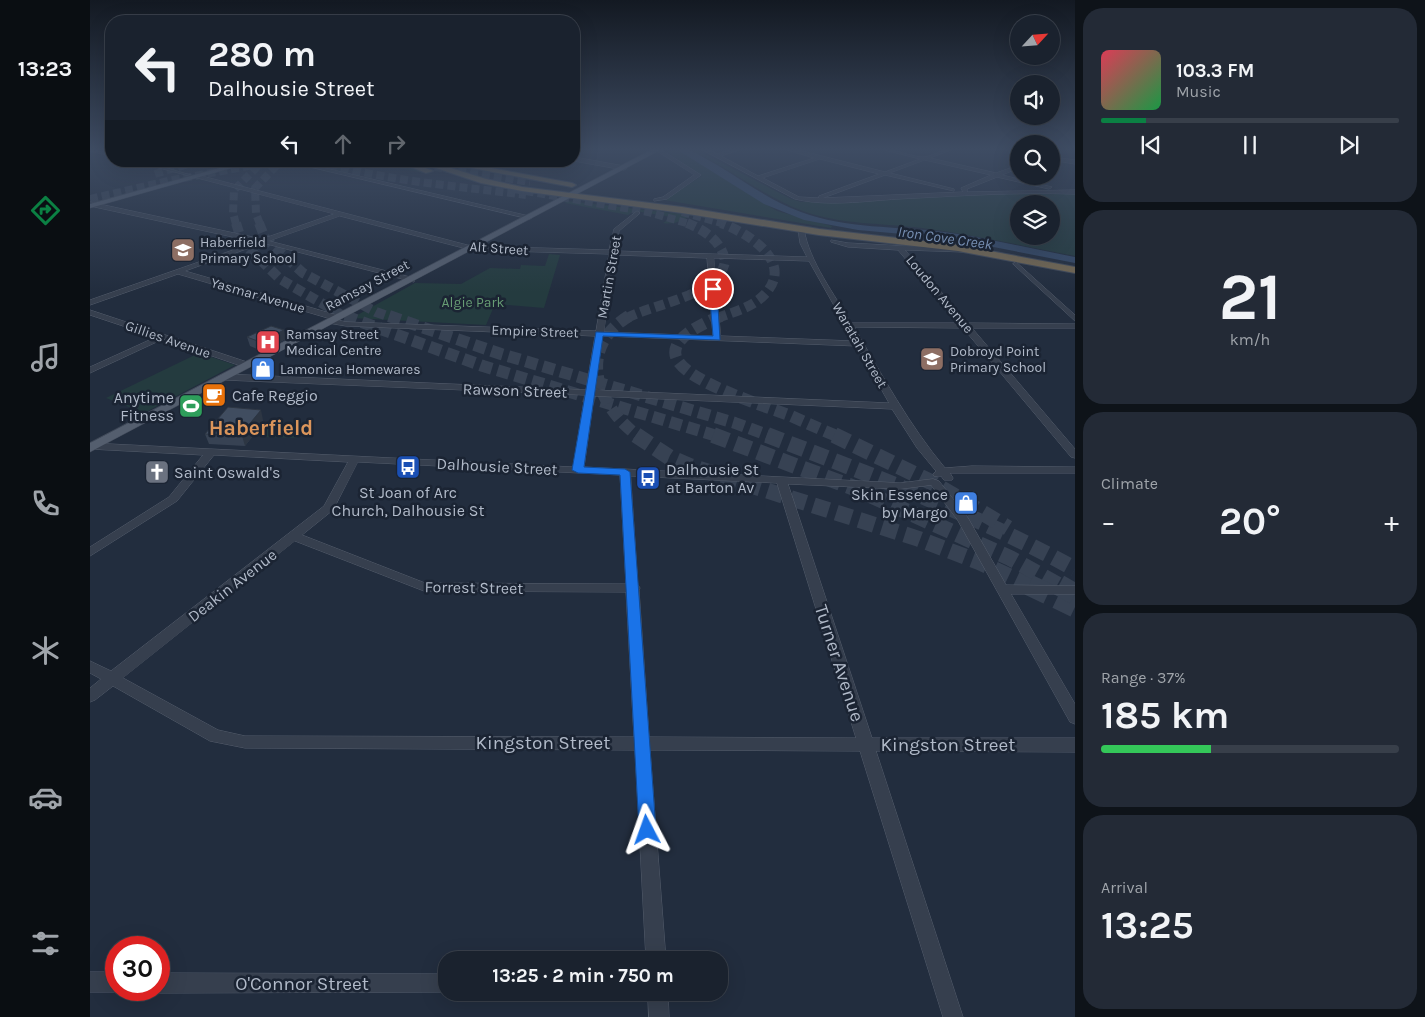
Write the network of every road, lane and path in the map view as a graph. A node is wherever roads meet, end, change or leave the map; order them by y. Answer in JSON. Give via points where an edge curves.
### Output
{"nodes":[{"id":1,"x":119,"y":196,"type":"edge"},
{"id":2,"x":272,"y":196,"type":"edge"},
{"id":3,"x":444,"y":196,"type":"edge"},
{"id":4,"x":568,"y":196,"type":"edge"},
{"id":5,"x":582,"y":196,"type":"edge"},
{"id":6,"x":623,"y":196,"type":"edge"},
{"id":7,"x":631,"y":196,"type":"edge"},
{"id":8,"x":667,"y":196,"type":"edge"},
{"id":9,"x":794,"y":196,"type":"edge"},
{"id":10,"x":823,"y":196,"type":"edge"},
{"id":11,"x":913,"y":196,"type":"edge"},
{"id":12,"x":656,"y":200,"type":"junction"},
{"id":13,"x":818,"y":200,"type":"junction"},
{"id":14,"x":91,"y":204,"type":"edge"},
{"id":15,"x":604,"y":204,"type":"dead end"},
{"id":16,"x":637,"y":213,"type":"dead end"},
{"id":17,"x":339,"y":214,"type":"junction"},
{"id":18,"x":530,"y":216,"type":"junction"},
{"id":19,"x":721,"y":216,"type":"junction"},
{"id":20,"x":803,"y":227,"type":"junction"},
{"id":21,"x":833,"y":240,"type":"dead end"},
{"id":22,"x":264,"y":242,"type":"junction"},
{"id":23,"x":471,"y":248,"type":"junction"},
{"id":24,"x":900,"y":248,"type":"junction"},
{"id":25,"x":969,"y":252,"type":"dead end"},
{"id":26,"x":612,"y":253,"type":"junction"},
{"id":27,"x":710,"y":256,"type":"junction"},
{"id":28,"x":811,"y":259,"type":"junction"},
{"id":29,"x":1016,"y":264,"type":"dead end"},
{"id":30,"x":1075,"y":268,"type":"edge"},
{"id":31,"x":179,"y":272,"type":"junction"},
{"id":32,"x":411,"y":280,"type":"junction"},
{"id":33,"x":90,"y":303,"type":"edge"},
{"id":34,"x":90,"y":312,"type":"edge"},
{"id":35,"x":1075,"y":319,"type":"edge"},
{"id":36,"x":334,"y":320,"type":"junction"},
{"id":37,"x":849,"y":325,"type":"junction"},
{"id":38,"x":967,"y":325,"type":"junction"},
{"id":39,"x":1075,"y":326,"type":"edge"},
{"id":40,"x":599,"y":334,"type":"junction"},
{"id":41,"x":162,"y":337,"type":"junction"},
{"id":42,"x":717,"y":338,"type":"junction"},
{"id":43,"x":860,"y":344,"type":"junction"},
{"id":44,"x":247,"y":366,"type":"junction"},
{"id":45,"x":90,"y":370,"type":"edge"},
{"id":46,"x":224,"y":377,"type":"junction"},
{"id":47,"x":589,"y":393,"type":"junction"},
{"id":48,"x":896,"y":406,"type":"junction"},
{"id":49,"x":91,"y":447,"type":"edge"},
{"id":50,"x":211,"y":452,"type":"junction"},
{"id":51,"x":1075,"y":455,"type":"edge"},
{"id":52,"x":355,"y":459,"type":"junction"},
{"id":53,"x":578,"y":470,"type":"junction"},
{"id":54,"x":1075,"y":470,"type":"edge"},
{"id":55,"x":625,"y":472,"type":"junction"},
{"id":56,"x":940,"y":478,"type":"junction"},
{"id":57,"x":782,"y":480,"type":"junction"},
{"id":58,"x":294,"y":536,"type":"junction"},
{"id":59,"x":90,"y":552,"type":"edge"},
{"id":60,"x":634,"y":588,"type":"junction"},
{"id":61,"x":1003,"y":590,"type":"junction"},
{"id":62,"x":1075,"y":590,"type":"edge"},
{"id":63,"x":90,"y":666,"type":"edge"},
{"id":64,"x":112,"y":679,"type":"junction"},
{"id":65,"x":90,"y":696,"type":"edge"},
{"id":66,"x":1075,"y":718,"type":"edge"},
{"id":67,"x":642,"y":742,"type":"junction"},
{"id":68,"x":866,"y":744,"type":"junction"},
{"id":69,"x":1075,"y":745,"type":"edge"},
{"id":70,"x":655,"y":951,"type":"edge"},
{"id":71,"x":90,"y":982,"type":"edge"},
{"id":72,"x":105,"y":982,"type":"edge"},
{"id":73,"x":170,"y":983,"type":"edge"},
{"id":74,"x":438,"y":984,"type":"edge"},
{"id":75,"x":658,"y":1001,"type":"edge"},
{"id":76,"x":659,"y":1017,"type":"edge"},
{"id":77,"x":953,"y":1017,"type":"edge"}],
"edges":[{"from":1,"to":14,"type":"main road"},
{"from":2,"to":17,"type":"street","name":"Alt Street"},
{"from":3,"to":18,"type":"street"},
{"from":4,"to":18,"type":"main road","name":"Ramsay Street"},
{"from":5,"to":19,"type":"highway"},
{"from":6,"to":20,"type":"highway"},
{"from":7,"to":12,"type":"highway"},
{"from":8,"to":12,"type":"street"},
{"from":9,"to":13,"type":"street"},
{"from":10,"to":13,"type":"street"},
{"from":11,"to":13,"type":"street"},
{"from":12,"to":20,"type":"highway"},
{"from":14,"to":22,"type":"street"},
{"from":15,"to":19,"type":"highway"},
{"from":16,"to":26,"type":"street","name":"Martin Street","via":[[618,227]]},
{"from":17,"to":22,"type":"street"},
{"from":17,"to":23,"type":"street","name":"Alt Street"},
{"from":18,"to":23,"type":"main road","name":"Ramsay Street"},
{"from":19,"to":20,"type":"highway"},
{"from":20,"to":28,"type":"street","name":"Waratah Street","via":[[803,243]]},
{"from":20,"to":30,"type":"highway","via":[[988,252]]},
{"from":20,"to":30,"type":"highway","via":[[969,247]]},
{"from":21,"to":24,"type":"street","via":[[844,244]]},
{"from":22,"to":31,"type":"street"},
{"from":22,"to":32,"type":"street"},
{"from":23,"to":26,"type":"street","name":"Alt Street"},
{"from":23,"to":32,"type":"main road","name":"Ramsay Street"},
{"from":24,"to":25,"type":"street"},
{"from":24,"to":38,"type":"street","name":"Loudon Avenue"},
{"from":26,"to":27,"type":"street","name":"Alt Street"},
{"from":26,"to":40,"type":"street","name":"Martin Street"},
{"from":27,"to":28,"type":"street","name":"Alt Street"},
{"from":27,"to":42,"type":"street"},
{"from":28,"to":37,"type":"street","name":"Waratah Street"},
{"from":29,"to":35,"type":"street"},
{"from":31,"to":33,"type":"street"},
{"from":31,"to":36,"type":"street","name":"Yasmar Avenue"},
{"from":32,"to":36,"type":"main road","name":"Ramsay Street"},
{"from":34,"to":41,"type":"street","name":"Gillies Avenue"},
{"from":36,"to":40,"type":"street","name":"Empire Street"},
{"from":36,"to":44,"type":"main road","name":"Ramsay Street"},
{"from":37,"to":38,"type":"street"},
{"from":37,"to":43,"type":"street","name":"Waratah Street"},
{"from":38,"to":39,"type":"street"},
{"from":38,"to":51,"type":"street","name":"Loudon Avenue"},
{"from":40,"to":42,"type":"street","name":"Empire Street"},
{"from":40,"to":47,"type":"street","name":"Martin Street"},
{"from":41,"to":44,"type":"street","name":"Gillies Avenue"},
{"from":41,"to":45,"type":"street"},
{"from":42,"to":43,"type":"street","name":"Empire Street"},
{"from":43,"to":48,"type":"street","name":"Waratah Street"},
{"from":44,"to":46,"type":"main road","name":"Ramsay Street"},
{"from":46,"to":47,"type":"street","name":"Rawson Street"},
{"from":46,"to":49,"type":"main road","name":"Ramsay Street"},
{"from":47,"to":48,"type":"street","name":"Rawson Street"},
{"from":47,"to":53,"type":"street","name":"Martin Street"},
{"from":48,"to":56,"type":"street","name":"Waratah Street","via":[[921,446],[921,456]]},
{"from":49,"to":50,"type":"street","name":"Dalhousie Street"},
{"from":50,"to":52,"type":"street","name":"Dalhousie Street"},
{"from":50,"to":59,"type":"street","via":[[173,499]]},
{"from":52,"to":53,"type":"street","name":"Dalhousie Street"},
{"from":52,"to":58,"type":"street","name":"Deakin Avenue","via":[[328,508]]},
{"from":53,"to":55,"type":"street","name":"Dalhousie Street"},
{"from":54,"to":56,"type":"street","name":"Dalhousie Street","via":[[994,470]]},
{"from":55,"to":57,"type":"street","name":"Dalhousie Street"},
{"from":55,"to":60,"type":"street"},
{"from":56,"to":57,"type":"street","name":"Dalhousie Street","via":[[900,486]]},
{"from":56,"to":61,"type":"street","name":"Waratah Street"},
{"from":57,"to":68,"type":"street","name":"Turner Avenue"},
{"from":58,"to":60,"type":"street","name":"Forrest Street","via":[[424,587]]},
{"from":58,"to":64,"type":"street","name":"Deakin Avenue"},
{"from":60,"to":67,"type":"street"},
{"from":61,"to":62,"type":"street"},
{"from":61,"to":66,"type":"street","name":"Waratah Street"},
{"from":63,"to":64,"type":"street","name":"Kingston Street"},
{"from":64,"to":65,"type":"street","name":"Deakin Avenue"},
{"from":64,"to":67,"type":"street","name":"Kingston Street","via":[[215,736],[245,742]]},
{"from":67,"to":68,"type":"street","name":"Kingston Street"},
{"from":67,"to":70,"type":"street"},
{"from":68,"to":69,"type":"street","name":"Kingston Street"},
{"from":68,"to":77,"type":"street","name":"Turner Avenue"},
{"from":71,"to":72,"type":"street"},
{"from":73,"to":74,"type":"street","name":"O'Connor Street"},
{"from":75,"to":76,"type":"street"}]}
